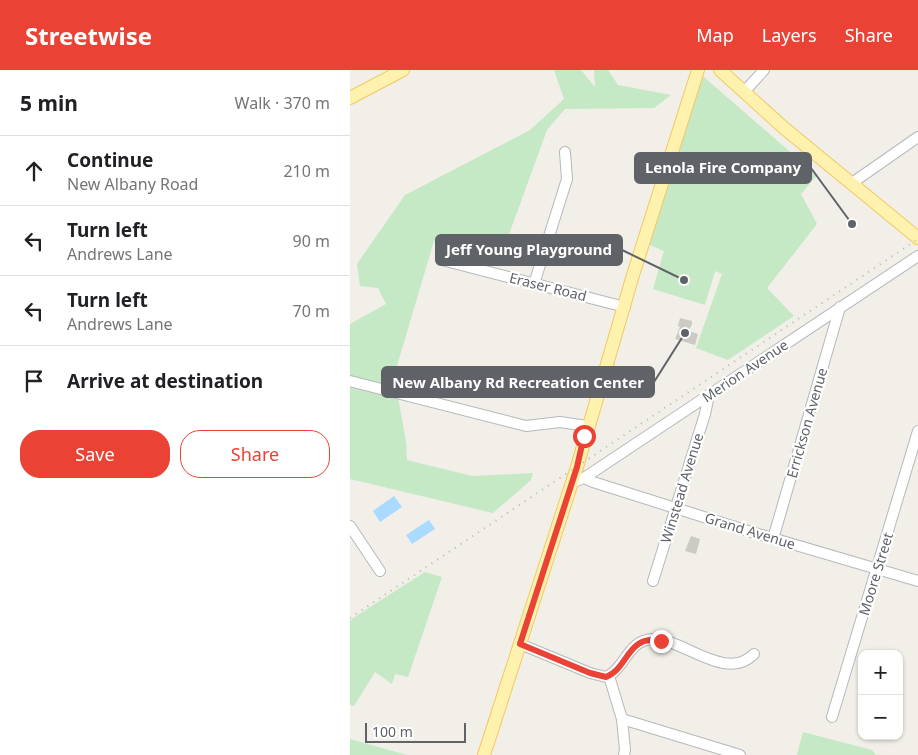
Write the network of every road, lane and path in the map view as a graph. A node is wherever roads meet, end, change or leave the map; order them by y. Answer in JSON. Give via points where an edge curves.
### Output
{"nodes":[{"id":1,"x":403,"y":70,"type":"edge"},
{"id":2,"x":698,"y":70,"type":"edge"},
{"id":3,"x":720,"y":70,"type":"edge"},
{"id":4,"x":764,"y":70,"type":"edge"},
{"id":5,"x":744,"y":92,"type":"junction"},
{"id":6,"x":350,"y":98,"type":"edge"},
{"id":7,"x":918,"y":137,"type":"edge"},
{"id":8,"x":566,"y":152,"type":"dead end"},
{"id":9,"x":852,"y":183,"type":"junction"},
{"id":10,"x":918,"y":238,"type":"edge"},
{"id":11,"x":918,"y":256,"type":"edge"},
{"id":12,"x":442,"y":260,"type":"dead end"},
{"id":13,"x":534,"y":284,"type":"junction"},
{"id":14,"x":625,"y":307,"type":"junction"},
{"id":15,"x":840,"y":307,"type":"junction"},
{"id":16,"x":350,"y":381,"type":"edge"},
{"id":17,"x":709,"y":395,"type":"junction"},
{"id":18,"x":588,"y":426,"type":"junction"},
{"id":19,"x":918,"y":431,"type":"edge"},
{"id":20,"x":584,"y":478,"type":"junction"},
{"id":21,"x":571,"y":483,"type":"junction"},
{"id":22,"x":676,"y":509,"type":"junction"},
{"id":23,"x":350,"y":526,"type":"edge"},
{"id":24,"x":774,"y":538,"type":"junction"},
{"id":25,"x":877,"y":569,"type":"junction"},
{"id":26,"x":380,"y":571,"type":"dead end"},
{"id":27,"x":653,"y":581,"type":"dead end"},
{"id":28,"x":918,"y":581,"type":"edge"},
{"id":29,"x":520,"y":644,"type":"junction"},
{"id":30,"x":754,"y":654,"type":"dead end"},
{"id":31,"x":608,"y":676,"type":"junction"},
{"id":32,"x":832,"y":717,"type":"dead end"},
{"id":33,"x":622,"y":719,"type":"junction"},
{"id":34,"x":484,"y":755,"type":"edge"},
{"id":35,"x":624,"y":755,"type":"edge"},
{"id":36,"x":740,"y":755,"type":"edge"}],
"edges":[{"from":1,"to":6,"type":"main road"},
{"from":2,"to":14,"type":"main road"},
{"from":3,"to":5,"type":"main road"},
{"from":4,"to":5,"type":"street"},
{"from":5,"to":9,"type":"main road"},
{"from":7,"to":9,"type":"street"},
{"from":8,"to":13,"type":"street","via":[[567,179]]},
{"from":9,"to":10,"type":"main road"},
{"from":11,"to":15,"type":"street","name":"Merion Avenue"},
{"from":12,"to":13,"type":"street","name":"Eraser Road"},
{"from":13,"to":14,"type":"street","name":"Eraser Road"},
{"from":14,"to":18,"type":"main road"},
{"from":15,"to":17,"type":"street","name":"Merion Avenue"},
{"from":15,"to":24,"type":"street","name":"Errickson Avenue"},
{"from":16,"to":18,"type":"street","via":[[526,426],[560,422]]},
{"from":17,"to":20,"type":"street","name":"Merion Avenue"},
{"from":17,"to":22,"type":"street","name":"Winstead Avenue"},
{"from":18,"to":21,"type":"main road"},
{"from":19,"to":25,"type":"street","name":"Moore Street"},
{"from":20,"to":21,"type":"street","name":"Merion Avenue"},
{"from":20,"to":22,"type":"street","name":"Grand Avenue"},
{"from":21,"to":29,"type":"main road"},
{"from":22,"to":24,"type":"street","name":"Grand Avenue"},
{"from":22,"to":27,"type":"street","name":"Winstead Avenue"},
{"from":23,"to":26,"type":"street"},
{"from":24,"to":25,"type":"street","name":"Grand Avenue"},
{"from":25,"to":28,"type":"street","name":"Grand Avenue"},
{"from":25,"to":32,"type":"street","name":"Moore Street"},
{"from":29,"to":31,"type":"street","via":[[590,673]]},
{"from":29,"to":34,"type":"main road"},
{"from":30,"to":31,"type":"street","via":[[747,660],[726,663],[708,660],[661,641],[646,640],[630,651],[616,672]]},
{"from":31,"to":33,"type":"street"},
{"from":33,"to":35,"type":"street"},
{"from":33,"to":36,"type":"street"}]}
